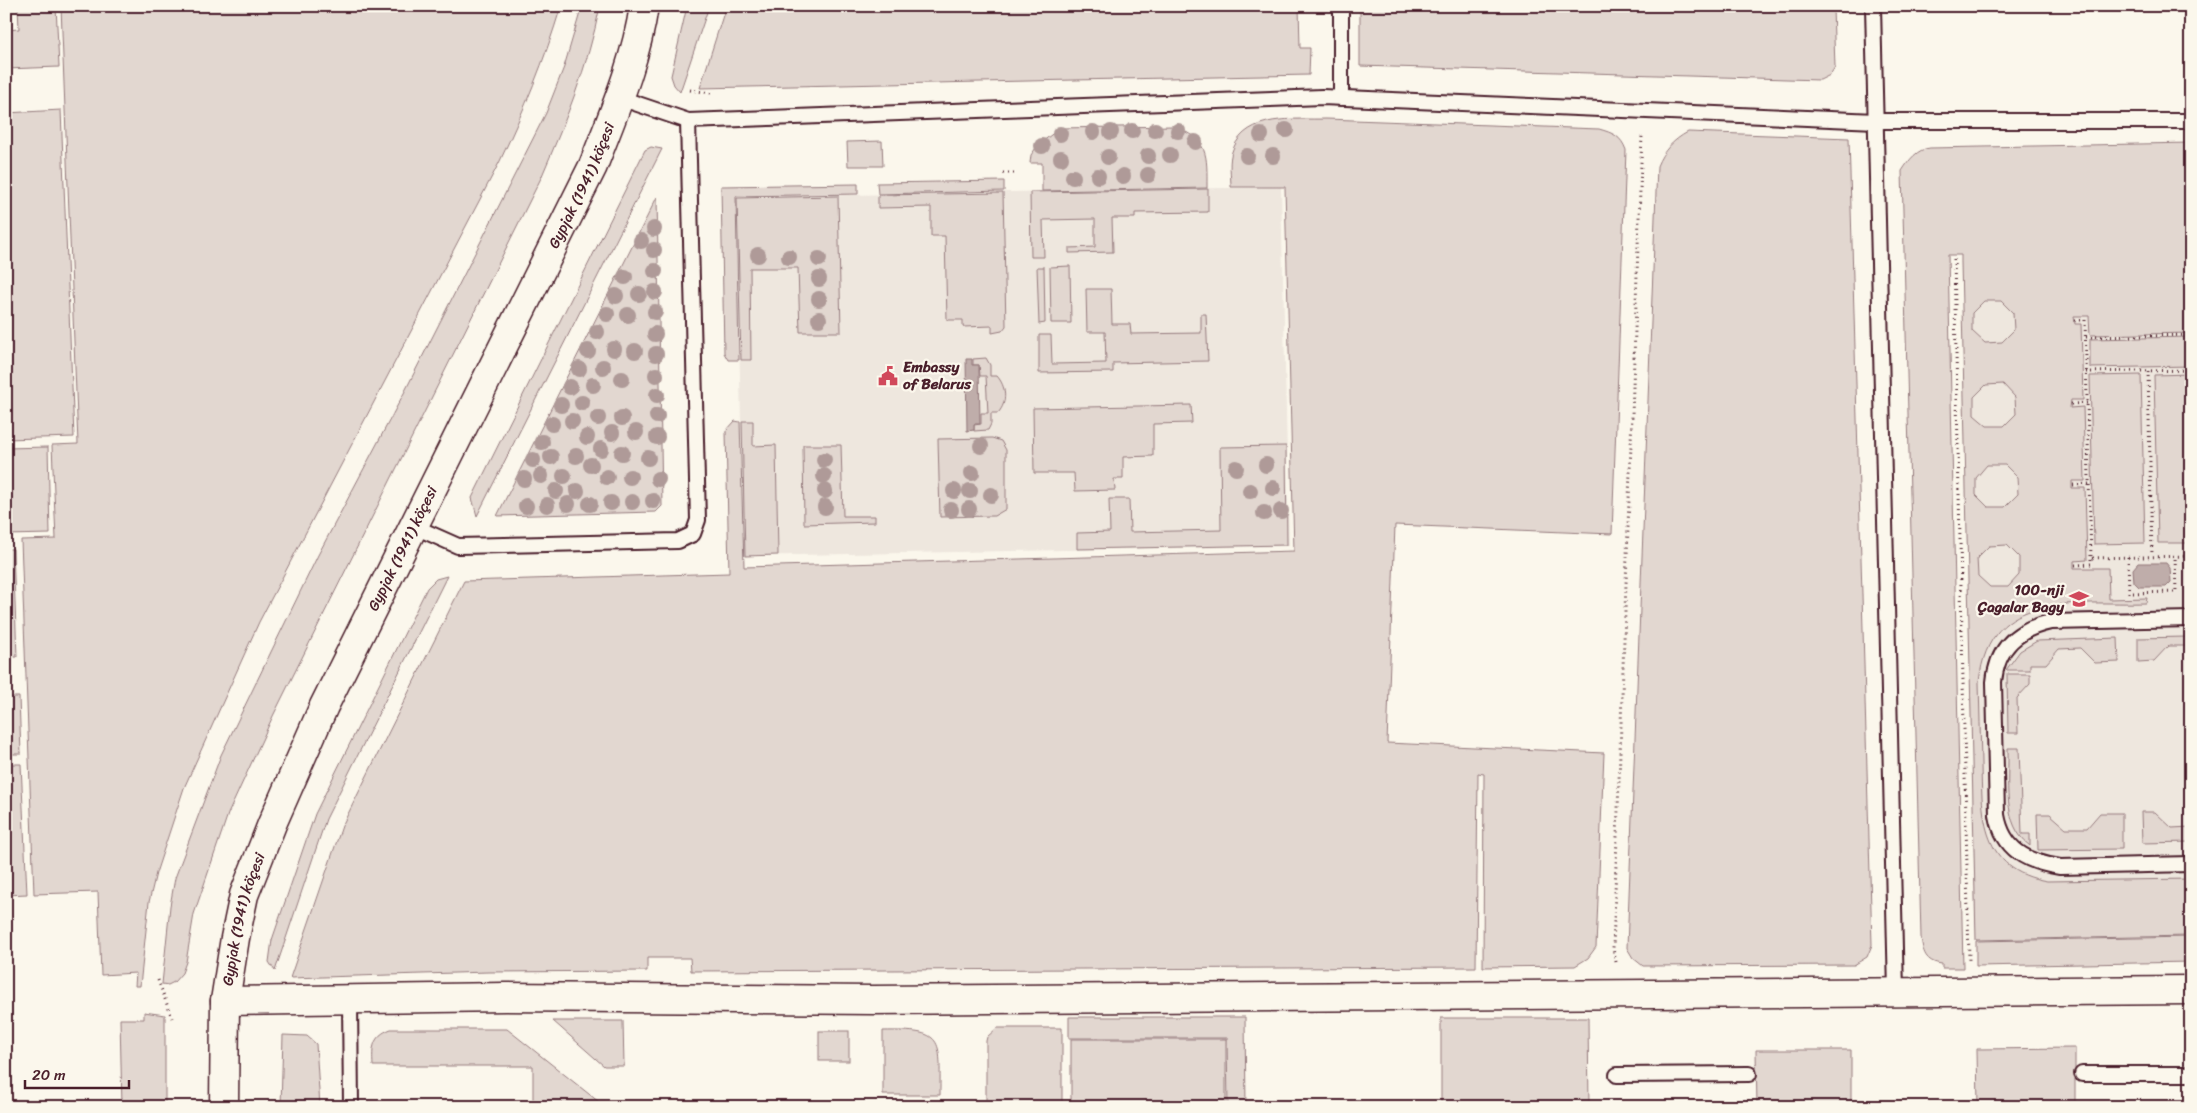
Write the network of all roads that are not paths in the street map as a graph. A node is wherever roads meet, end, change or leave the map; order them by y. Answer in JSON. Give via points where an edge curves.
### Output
{"nodes":[{"id":1,"x":644,"y":6,"type":"edge"},
{"id":2,"x":1341,"y":6,"type":"edge"},
{"id":3,"x":1873,"y":6,"type":"edge"},
{"id":4,"x":620,"y":98,"type":"junction"},
{"id":5,"x":1342,"y":98,"type":"junction"},
{"id":6,"x":688,"y":121,"type":"junction"},
{"id":7,"x":1876,"y":121,"type":"junction"},
{"id":8,"x":2191,"y":122,"type":"edge"},
{"id":9,"x":413,"y":526,"type":"junction"},
{"id":10,"x":2191,"y":619,"type":"edge"},
{"id":11,"x":2191,"y":864,"type":"edge"},
{"id":12,"x":2191,"y":990,"type":"edge"},
{"id":13,"x":1896,"y":992,"type":"junction"},
{"id":14,"x":350,"y":999,"type":"junction"},
{"id":15,"x":226,"y":1001,"type":"junction"},
{"id":16,"x":1749,"y":1074,"type":"dead end"},
{"id":17,"x":2082,"y":1074,"type":"dead end"},
{"id":18,"x":2191,"y":1074,"type":"edge"},
{"id":19,"x":1618,"y":1075,"type":"dead end"},
{"id":20,"x":224,"y":1107,"type":"edge"},
{"id":21,"x":350,"y":1107,"type":"edge"}],
"edges":[{"from":1,"to":4,"type":"street","name":"Gypjak (1941) köçesi"},
{"from":2,"to":5,"type":"lane"},
{"from":3,"to":7,"type":"lane"},
{"from":4,"to":6,"type":"lane"},
{"from":4,"to":9,"type":"street","name":"Gypjak (1941) köçesi","via":[[593,166]]},
{"from":5,"to":6,"type":"lane"},
{"from":5,"to":7,"type":"lane"},
{"from":6,"to":9,"type":"lane","via":[[698,520],[692,534],[678,541],[458,546]]},
{"from":7,"to":8,"type":"lane"},
{"from":7,"to":13,"type":"lane"},
{"from":9,"to":15,"type":"street","name":"Gypjak (1941) köçesi","via":[[324,706],[244,894]]},
{"from":10,"to":11,"type":"lane","via":[[2051,622],[2030,627],[2007,646],[1997,665],[1994,682],[1997,815],[2004,836],[2022,856],[2040,864],[2060,867]]},
{"from":12,"to":13,"type":"street"},
{"from":13,"to":14,"type":"street","via":[[882,1000]]},
{"from":14,"to":15,"type":"street"},
{"from":14,"to":21,"type":"lane"},
{"from":15,"to":20,"type":"street","name":"Gypjak (1941) köçesi"},
{"from":16,"to":19,"type":"lane"},
{"from":17,"to":18,"type":"lane"}]}
